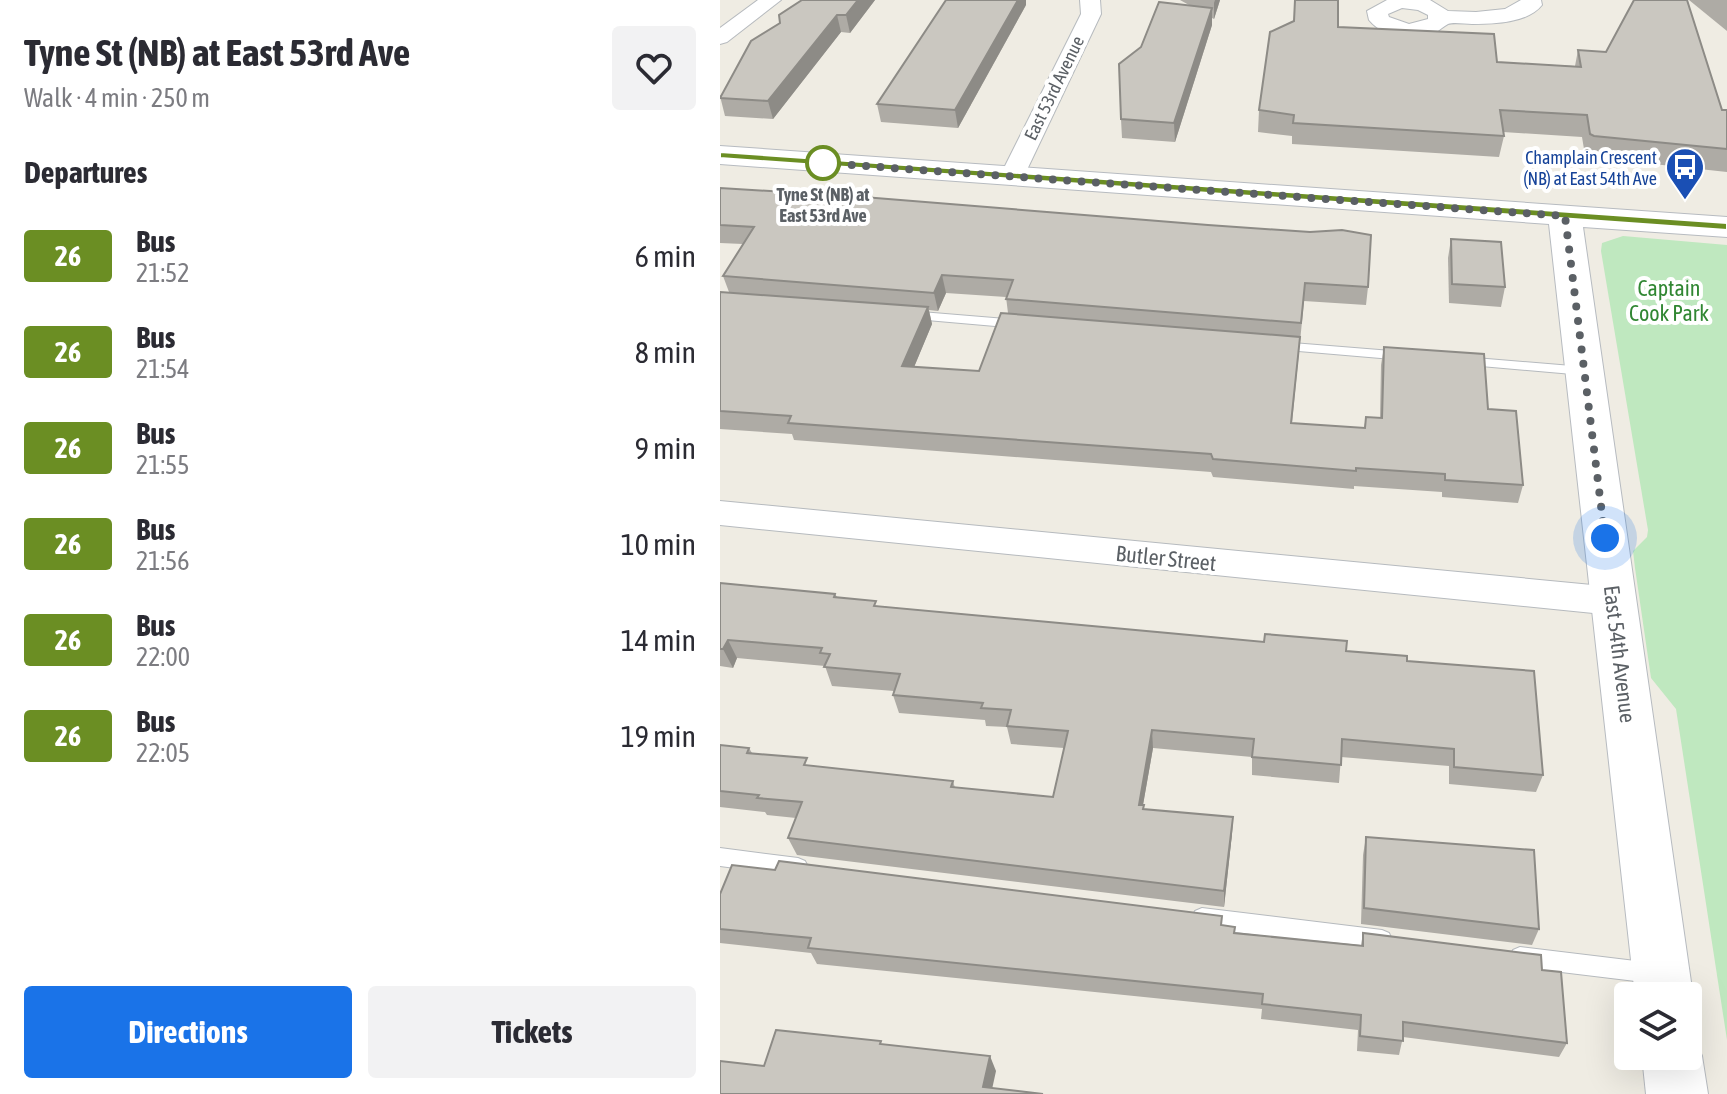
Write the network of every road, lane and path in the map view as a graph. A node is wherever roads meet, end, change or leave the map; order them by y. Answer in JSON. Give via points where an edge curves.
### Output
{"nodes":[{"id":1,"x":771,"y":0,"type":"edge"},
{"id":2,"x":1090,"y":0,"type":"edge"},
{"id":3,"x":1531,"y":0,"type":"edge"},
{"id":4,"x":1440,"y":17,"type":"dead end"},
{"id":5,"x":720,"y":38,"type":"edge"},
{"id":6,"x":720,"y":155,"type":"edge"},
{"id":7,"x":1012,"y":176,"type":"junction"},
{"id":8,"x":1565,"y":216,"type":"junction"},
{"id":9,"x":1727,"y":227,"type":"edge"},
{"id":10,"x":893,"y":314,"type":"edge"},
{"id":11,"x":1034,"y":326,"type":"edge"},
{"id":12,"x":1270,"y":345,"type":"edge"},
{"id":13,"x":1427,"y":358,"type":"edge"},
{"id":14,"x":1442,"y":360,"type":"edge"},
{"id":15,"x":1585,"y":371,"type":"junction"},
{"id":16,"x":720,"y":513,"type":"edge"},
{"id":17,"x":1613,"y":601,"type":"junction"},
{"id":18,"x":720,"y":857,"type":"edge"},
{"id":19,"x":815,"y":869,"type":"edge"},
{"id":20,"x":1178,"y":915,"type":"edge"},
{"id":21,"x":1399,"y":942,"type":"edge"},
{"id":22,"x":1494,"y":954,"type":"edge"},
{"id":23,"x":1647,"y":982,"type":"edge"},
{"id":24,"x":1663,"y":982,"type":"edge"},
{"id":25,"x":1674,"y":1070,"type":"edge"},
{"id":26,"x":1677,"y":1094,"type":"edge"}],
"edges":[{"from":1,"to":5,"type":"street"},
{"from":2,"to":7,"type":"street","name":"East 53rd Avenue","via":[[1091,14]]},
{"from":3,"to":4,"type":"street","via":[[1532,5],[1519,13],[1494,18]]},
{"from":6,"to":7,"type":"street"},
{"from":7,"to":8,"type":"street"},
{"from":8,"to":9,"type":"street"},
{"from":8,"to":15,"type":"street","name":"East 54th Avenue"},
{"from":10,"to":11,"type":"lane"},
{"from":12,"to":13,"type":"lane"},
{"from":14,"to":15,"type":"lane"},
{"from":15,"to":17,"type":"street","name":"East 54th Avenue"},
{"from":16,"to":17,"type":"street","name":"Butler Street"},
{"from":17,"to":24,"type":"street","name":"East 54th Avenue"},
{"from":18,"to":19,"type":"lane"},
{"from":20,"to":21,"type":"lane"},
{"from":22,"to":23,"type":"lane"},
{"from":25,"to":26,"type":"street"}]}
